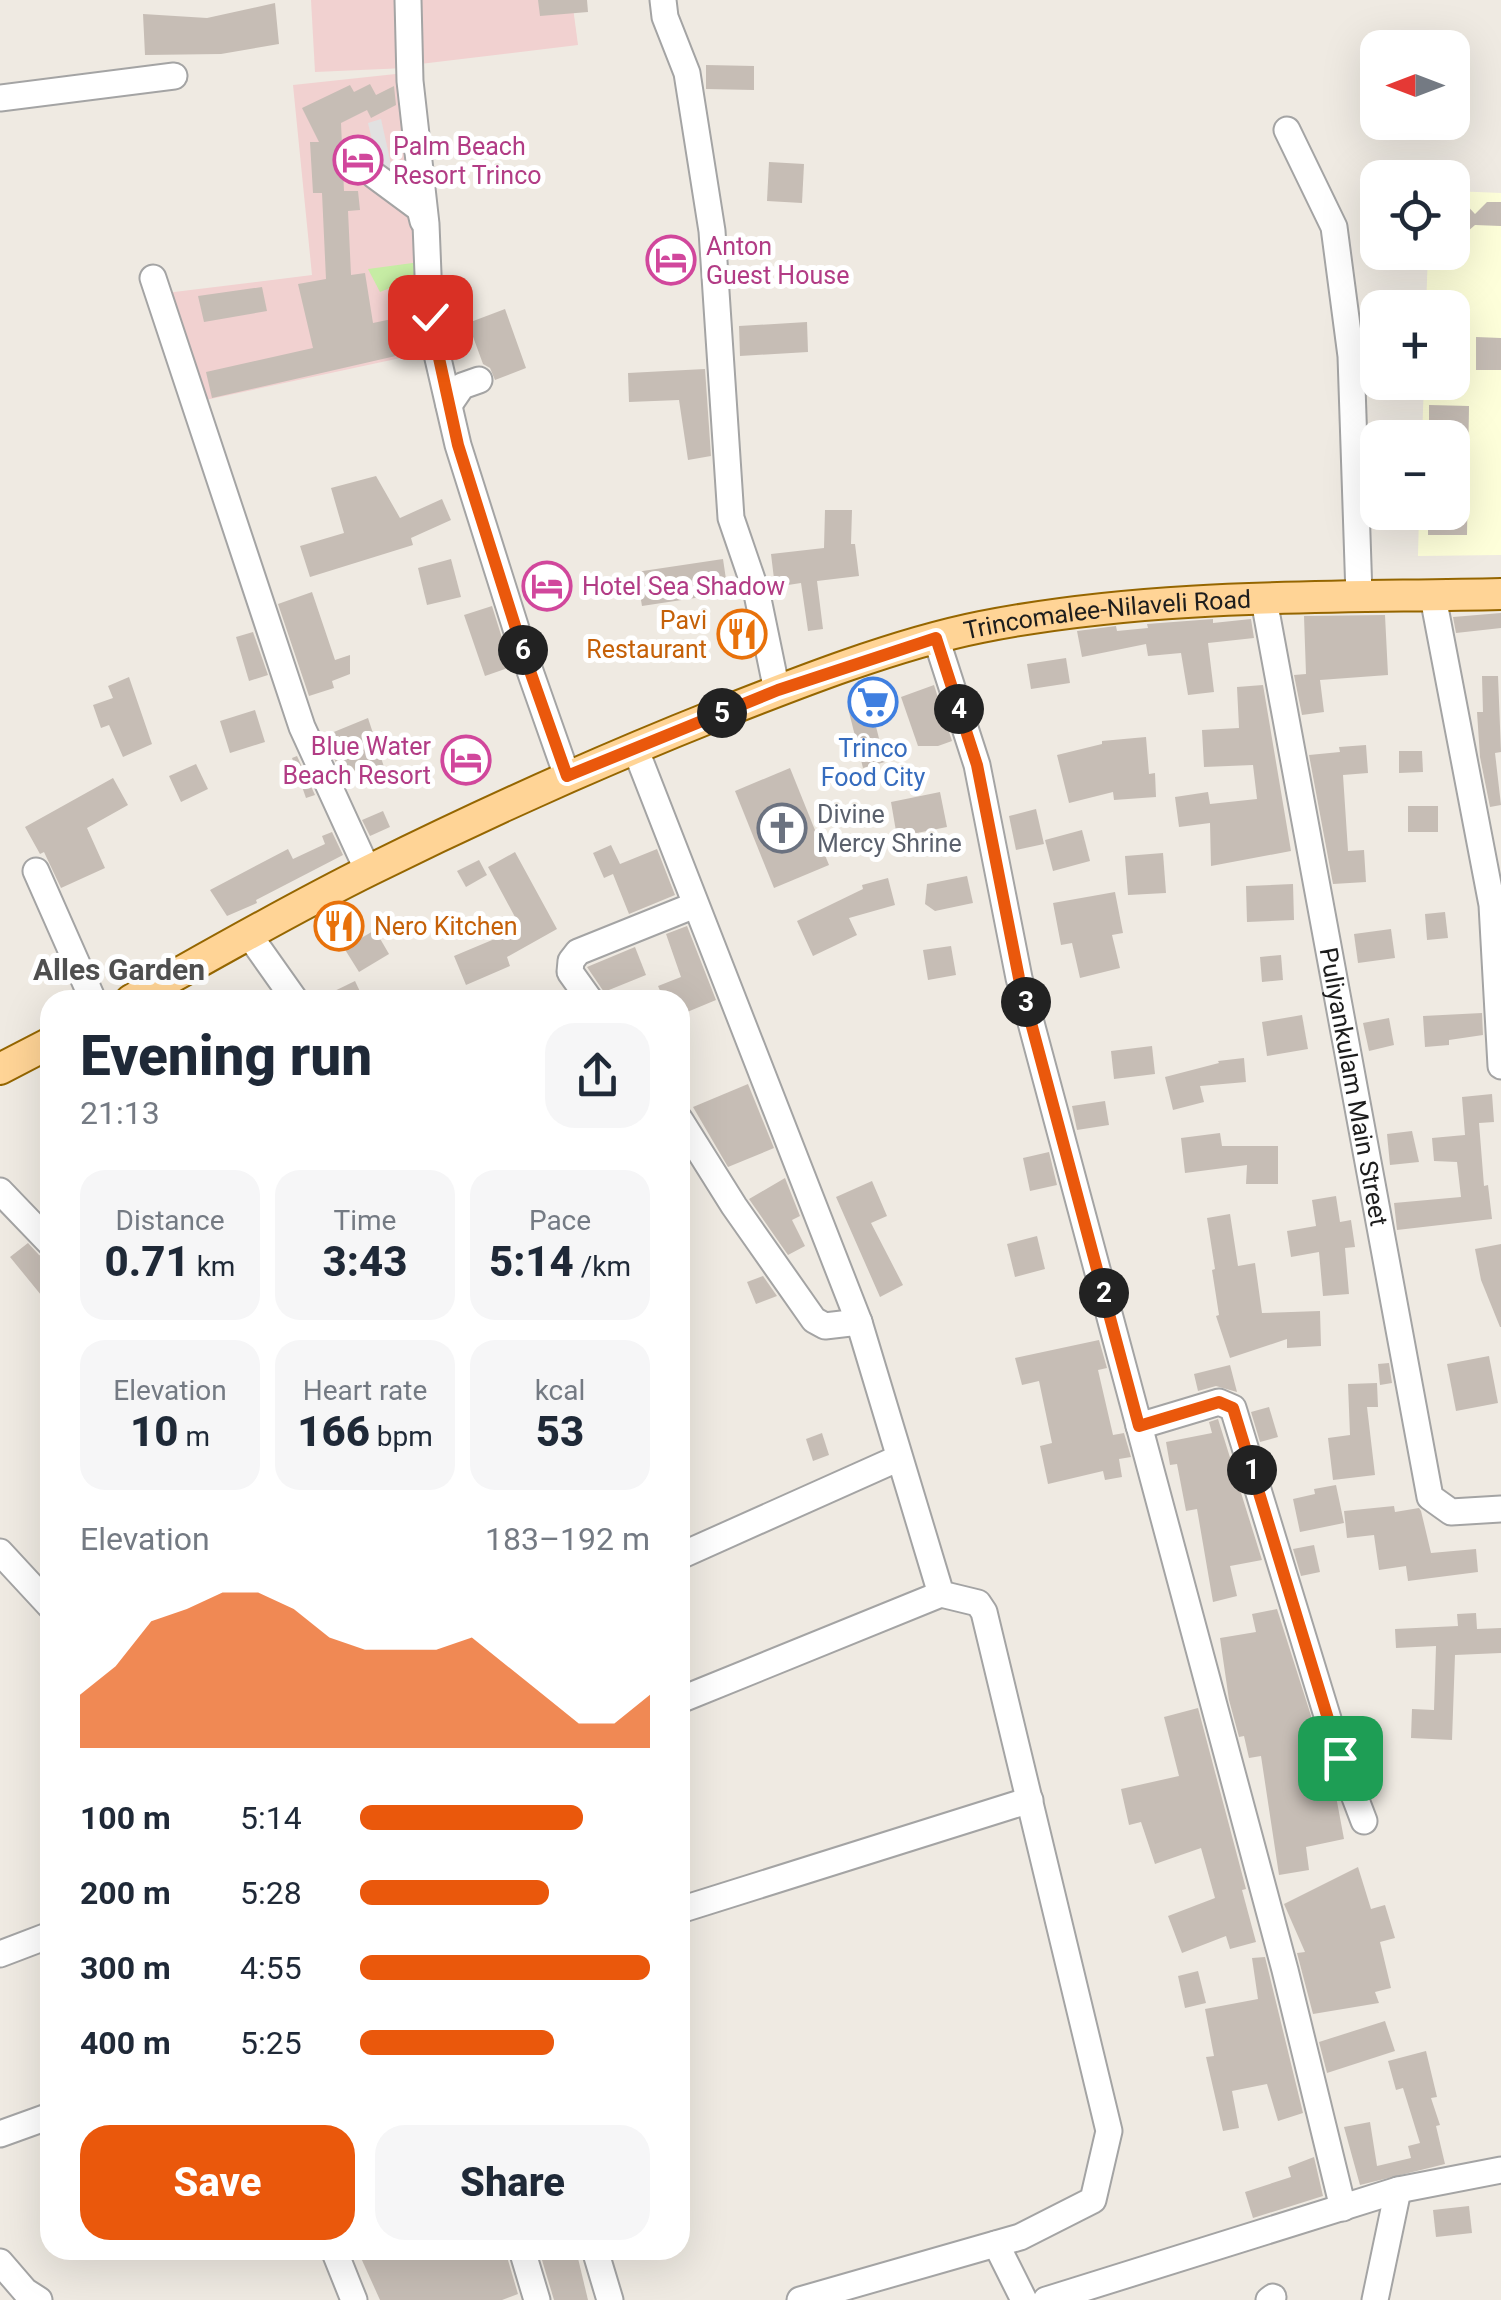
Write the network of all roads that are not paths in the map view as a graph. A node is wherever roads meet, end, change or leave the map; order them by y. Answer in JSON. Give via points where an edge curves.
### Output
{"nodes":[{"id":1,"x":408,"y":0,"type":"edge"},
{"id":2,"x":663,"y":0,"type":"edge"},
{"id":3,"x":174,"y":76,"type":"dead end"},
{"id":4,"x":0,"y":98,"type":"edge"},
{"id":5,"x":1287,"y":130,"type":"dead end"},
{"id":6,"x":374,"y":175,"type":"dead end"},
{"id":7,"x":427,"y":236,"type":"junction"},
{"id":8,"x":152,"y":278,"type":"dead end"},
{"id":9,"x":479,"y":380,"type":"dead end"},
{"id":10,"x":449,"y":405,"type":"junction"},
{"id":11,"x":1501,"y":594,"type":"edge"},
{"id":12,"x":1359,"y":596,"type":"junction"},
{"id":13,"x":1433,"y":598,"type":"junction"},
{"id":14,"x":1264,"y":600,"type":"junction"},
{"id":15,"x":936,"y":638,"type":"junction"},
{"id":16,"x":778,"y":690,"type":"junction"},
{"id":17,"x":635,"y":748,"type":"junction"},
{"id":18,"x":567,"y":776,"type":"junction"},
{"id":19,"x":368,"y":870,"type":"junction"},
{"id":20,"x":36,"y":871,"type":"dead end"},
{"id":21,"x":695,"y":905,"type":"junction"},
{"id":22,"x":248,"y":935,"type":"junction"},
{"id":23,"x":88,"y":990,"type":"edge"},
{"id":24,"x":149,"y":990,"type":"edge"},
{"id":25,"x":287,"y":990,"type":"edge"},
{"id":26,"x":583,"y":990,"type":"edge"},
{"id":27,"x":40,"y":1048,"type":"edge"},
{"id":28,"x":1501,"y":1066,"type":"edge"},
{"id":29,"x":0,"y":1069,"type":"edge"},
{"id":30,"x":690,"y":1136,"type":"edge"},
{"id":31,"x":0,"y":1191,"type":"edge"},
{"id":32,"x":40,"y":1233,"type":"edge"},
{"id":33,"x":859,"y":1322,"type":"junction"},
{"id":34,"x":1139,"y":1426,"type":"junction"},
{"id":35,"x":899,"y":1458,"type":"junction"},
{"id":36,"x":1501,"y":1509,"type":"edge"},
{"id":37,"x":0,"y":1552,"type":"edge"},
{"id":38,"x":690,"y":1552,"type":"edge"},
{"id":39,"x":941,"y":1594,"type":"junction"},
{"id":40,"x":40,"y":1595,"type":"edge"},
{"id":41,"x":690,"y":1696,"type":"edge"},
{"id":42,"x":1030,"y":1800,"type":"junction"},
{"id":43,"x":1364,"y":1821,"type":"dead end"},
{"id":44,"x":690,"y":1907,"type":"edge"},
{"id":45,"x":40,"y":1939,"type":"edge"},
{"id":46,"x":0,"y":1954,"type":"edge"},
{"id":47,"x":40,"y":2120,"type":"edge"},
{"id":48,"x":0,"y":2134,"type":"edge"},
{"id":49,"x":1501,"y":2170,"type":"edge"},
{"id":50,"x":1398,"y":2190,"type":"junction"},
{"id":51,"x":1343,"y":2208,"type":"junction"},
{"id":52,"x":996,"y":2244,"type":"junction"},
{"id":53,"x":338,"y":2260,"type":"edge"},
{"id":54,"x":525,"y":2260,"type":"edge"},
{"id":55,"x":598,"y":2260,"type":"edge"},
{"id":56,"x":0,"y":2262,"type":"edge"},
{"id":57,"x":38,"y":2300,"type":"edge"},
{"id":58,"x":354,"y":2300,"type":"edge"},
{"id":59,"x":537,"y":2300,"type":"edge"},
{"id":60,"x":610,"y":2300,"type":"edge"},
{"id":61,"x":800,"y":2300,"type":"edge"},
{"id":62,"x":1024,"y":2300,"type":"edge"},
{"id":63,"x":1046,"y":2300,"type":"edge"},
{"id":64,"x":1375,"y":2300,"type":"edge"}],
"edges":[{"from":1,"to":7,"type":"street"},
{"from":2,"to":16,"type":"street","via":[[687,73],[712,231],[731,518],[758,594]]},
{"from":3,"to":4,"type":"street"},
{"from":5,"to":12,"type":"street","via":[[1334,227],[1351,356]]},
{"from":6,"to":7,"type":"street","via":[[420,209]]},
{"from":7,"to":10,"type":"street","via":[[430,324]]},
{"from":8,"to":19,"type":"street","via":[[302,727]]},
{"from":9,"to":10,"type":"street","via":[[462,386]]},
{"from":10,"to":18,"type":"street"},
{"from":11,"to":13,"type":"main road","name":"Trincomalee-Nilaveli Road"},
{"from":12,"to":13,"type":"main road","name":"Trincomalee-Nilaveli Road"},
{"from":12,"to":14,"type":"main road","name":"Trincomalee-Nilaveli Road"},
{"from":13,"to":28,"type":"street","via":[[1492,905]]},
{"from":14,"to":15,"type":"main road","name":"Trincomalee-Nilaveli Road","via":[[1102,609]]},
{"from":14,"to":36,"type":"street","name":"Puliyankulam Main Street","via":[[1430,1497],[1451,1512]]},
{"from":15,"to":16,"type":"main road","name":"Trincomalee-Nilaveli Road"},
{"from":15,"to":34,"type":"street","via":[[977,765],[1019,978]]},
{"from":16,"to":17,"type":"main road","name":"Trincomalee-Nilaveli Road"},
{"from":17,"to":18,"type":"main road","name":"Trincomalee-Nilaveli Road"},
{"from":17,"to":21,"type":"street"},
{"from":18,"to":19,"type":"main road","name":"Trincomalee-Nilaveli Road"},
{"from":19,"to":22,"type":"main road","name":"Trincomalee-Nilaveli Road"},
{"from":20,"to":23,"type":"street"},
{"from":21,"to":26,"type":"street","via":[[578,952],[570,972]]},
{"from":21,"to":33,"type":"street"},
{"from":22,"to":24,"type":"main road","name":"Trincomalee-Nilaveli Road"},
{"from":22,"to":25,"type":"street"},
{"from":27,"to":29,"type":"main road"},
{"from":30,"to":33,"type":"street","via":[[814,1320],[826,1326]]},
{"from":31,"to":32,"type":"street"},
{"from":33,"to":35,"type":"street"},
{"from":34,"to":43,"type":"street","via":[[1219,1402],[1233,1408]]},
{"from":34,"to":51,"type":"street"},
{"from":35,"to":38,"type":"street"},
{"from":35,"to":39,"type":"street"},
{"from":37,"to":40,"type":"street"},
{"from":39,"to":41,"type":"street"},
{"from":39,"to":42,"type":"street","via":[[978,1602],[984,1612]]},
{"from":42,"to":44,"type":"street"},
{"from":42,"to":52,"type":"street","via":[[1108,2131],[1093,2200]]},
{"from":45,"to":46,"type":"street"},
{"from":47,"to":48,"type":"street"},
{"from":49,"to":50,"type":"street"},
{"from":50,"to":51,"type":"street"},
{"from":50,"to":64,"type":"street"},
{"from":51,"to":63,"type":"street"},
{"from":52,"to":61,"type":"street"},
{"from":52,"to":62,"type":"street"},
{"from":53,"to":58,"type":"street"},
{"from":54,"to":59,"type":"street"},
{"from":55,"to":60,"type":"street"},
{"from":56,"to":57,"type":"street"}]}
